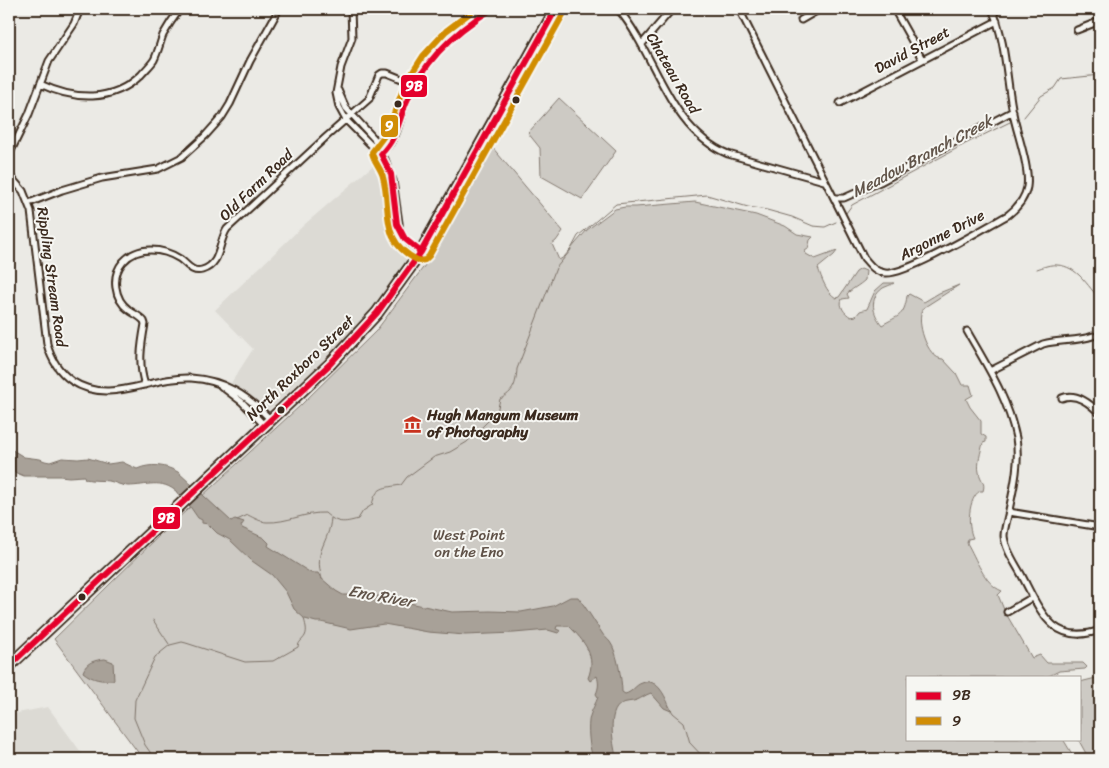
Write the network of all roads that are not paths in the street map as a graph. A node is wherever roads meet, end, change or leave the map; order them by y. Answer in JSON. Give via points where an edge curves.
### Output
{"nodes":[{"id":1,"x":80,"y":9,"type":"edge"},
{"id":2,"x":180,"y":9,"type":"edge"},
{"id":3,"x":279,"y":9,"type":"edge"},
{"id":4,"x":351,"y":9,"type":"edge"},
{"id":5,"x":492,"y":9,"type":"edge"},
{"id":6,"x":556,"y":9,"type":"edge"},
{"id":7,"x":618,"y":9,"type":"edge"},
{"id":8,"x":672,"y":9,"type":"edge"},
{"id":9,"x":739,"y":9,"type":"edge"},
{"id":10,"x":820,"y":9,"type":"edge"},
{"id":11,"x":894,"y":9,"type":"edge"},
{"id":12,"x":992,"y":9,"type":"edge"},
{"id":13,"x":801,"y":20,"type":"dead end"},
{"id":14,"x":997,"y":21,"type":"junction"},
{"id":15,"x":1100,"y":21,"type":"edge"},
{"id":16,"x":1077,"y":30,"type":"dead end"},
{"id":17,"x":642,"y":44,"type":"junction"},
{"id":18,"x":922,"y":59,"type":"junction"},
{"id":19,"x":40,"y":84,"type":"junction"},
{"id":20,"x":414,"y":84,"type":"junction"},
{"id":21,"x":338,"y":90,"type":"junction"},
{"id":22,"x":840,"y":103,"type":"dead end"},
{"id":23,"x":1013,"y":111,"type":"junction"},
{"id":24,"x":352,"y":115,"type":"junction"},
{"id":25,"x":346,"y":120,"type":"junction"},
{"id":26,"x":381,"y":154,"type":"junction"},
{"id":27,"x":9,"y":155,"type":"edge"},
{"id":28,"x":9,"y":175,"type":"edge"},
{"id":29,"x":824,"y":181,"type":"junction"},
{"id":30,"x":834,"y":198,"type":"junction"},
{"id":31,"x":29,"y":203,"type":"junction"},
{"id":32,"x":421,"y":252,"type":"junction"},
{"id":33,"x":967,"y":331,"type":"dead end"},
{"id":34,"x":1093,"y":336,"type":"dead end"},
{"id":35,"x":990,"y":371,"type":"junction"},
{"id":36,"x":145,"y":385,"type":"junction"},
{"id":37,"x":1062,"y":398,"type":"dead end"},
{"id":38,"x":1100,"y":414,"type":"edge"},
{"id":39,"x":267,"y":422,"type":"junction"},
{"id":40,"x":1009,"y":512,"type":"junction"},
{"id":41,"x":1100,"y":527,"type":"edge"},
{"id":42,"x":1033,"y":597,"type":"junction"},
{"id":43,"x":1007,"y":612,"type":"dead end"},
{"id":44,"x":1100,"y":630,"type":"edge"},
{"id":45,"x":9,"y":666,"type":"edge"}],
"edges":[{"from":1,"to":19,"type":"street","via":[[74,24],[49,61]]},
{"from":2,"to":19,"type":"street","via":[[164,33],[150,65],[120,89],[89,97],[59,92]]},
{"from":3,"to":31,"type":"street","via":[[222,117],[182,157],[158,169],[102,178]]},
{"from":4,"to":21,"type":"street","via":[[352,38],[341,68]]},
{"from":5,"to":20,"type":"street","via":[[465,24],[446,42]]},
{"from":6,"to":32,"type":"highway","name":"North Roxboro Street"},
{"from":7,"to":17,"type":"street","name":"Chateau Road"},
{"from":8,"to":17,"type":"street"},
{"from":9,"to":29,"type":"street","name":"Argonne Drive"},
{"from":10,"to":13,"type":"street"},
{"from":11,"to":18,"type":"street"},
{"from":12,"to":14,"type":"street","name":"Argonne Drive"},
{"from":14,"to":18,"type":"street","name":"David Street"},
{"from":14,"to":23,"type":"street","name":"Argonne Drive"},
{"from":15,"to":16,"type":"street"},
{"from":17,"to":29,"type":"street","name":"Chateau Road","via":[[674,104],[688,124],[708,143],[728,154]]},
{"from":18,"to":22,"type":"street","name":"David Street"},
{"from":19,"to":27,"type":"street"},
{"from":20,"to":24,"type":"street","name":"Old Farm Road","via":[[382,73],[369,99]]},
{"from":20,"to":26,"type":"street","via":[[395,138]]},
{"from":21,"to":24,"type":"street"},
{"from":21,"to":25,"type":"street","via":[[336,96]]},
{"from":23,"to":30,"type":"street","via":[[880,182],[844,198]]},
{"from":23,"to":30,"type":"street","name":"Argonne Drive","via":[[1028,181],[1018,206],[1008,215],[908,268],[889,274],[872,268]]},
{"from":24,"to":25,"type":"street","name":"Old Farm Road"},
{"from":24,"to":26,"type":"street","via":[[379,144]]},
{"from":25,"to":26,"type":"street"},
{"from":25,"to":36,"type":"street","name":"Old Farm Road","via":[[227,229],[218,256],[207,267],[195,270],[171,254],[154,250],[138,252],[124,261],[116,276],[116,286],[124,306],[144,321],[140,364]]},
{"from":26,"to":32,"type":"street","via":[[392,174],[400,230],[406,241]]},
{"from":28,"to":31,"type":"street","name":"Rippling Stream Road"},
{"from":29,"to":30,"type":"street","name":"Argonne Drive"},
{"from":31,"to":36,"type":"street","name":"Rippling Stream Road","via":[[45,336],[55,363],[70,380],[94,391],[112,392]]},
{"from":32,"to":39,"type":"highway","name":"North Roxboro Street","via":[[392,294],[349,345]]},
{"from":33,"to":35,"type":"street"},
{"from":34,"to":35,"type":"street","via":[[1043,344]]},
{"from":35,"to":40,"type":"street","via":[[1006,402],[1016,441],[1014,487]]},
{"from":36,"to":39,"type":"street","name":"Rippling Stream Road","via":[[181,378],[232,388],[246,396]]},
{"from":37,"to":38,"type":"street","via":[[1071,396],[1082,400]]},
{"from":39,"to":45,"type":"highway","name":"North Roxboro Street"},
{"from":40,"to":41,"type":"street"},
{"from":40,"to":42,"type":"street","via":[[1004,536],[1007,547]]},
{"from":42,"to":43,"type":"street"},
{"from":42,"to":44,"type":"street","via":[[1047,620],[1058,629],[1078,634]]}]}
